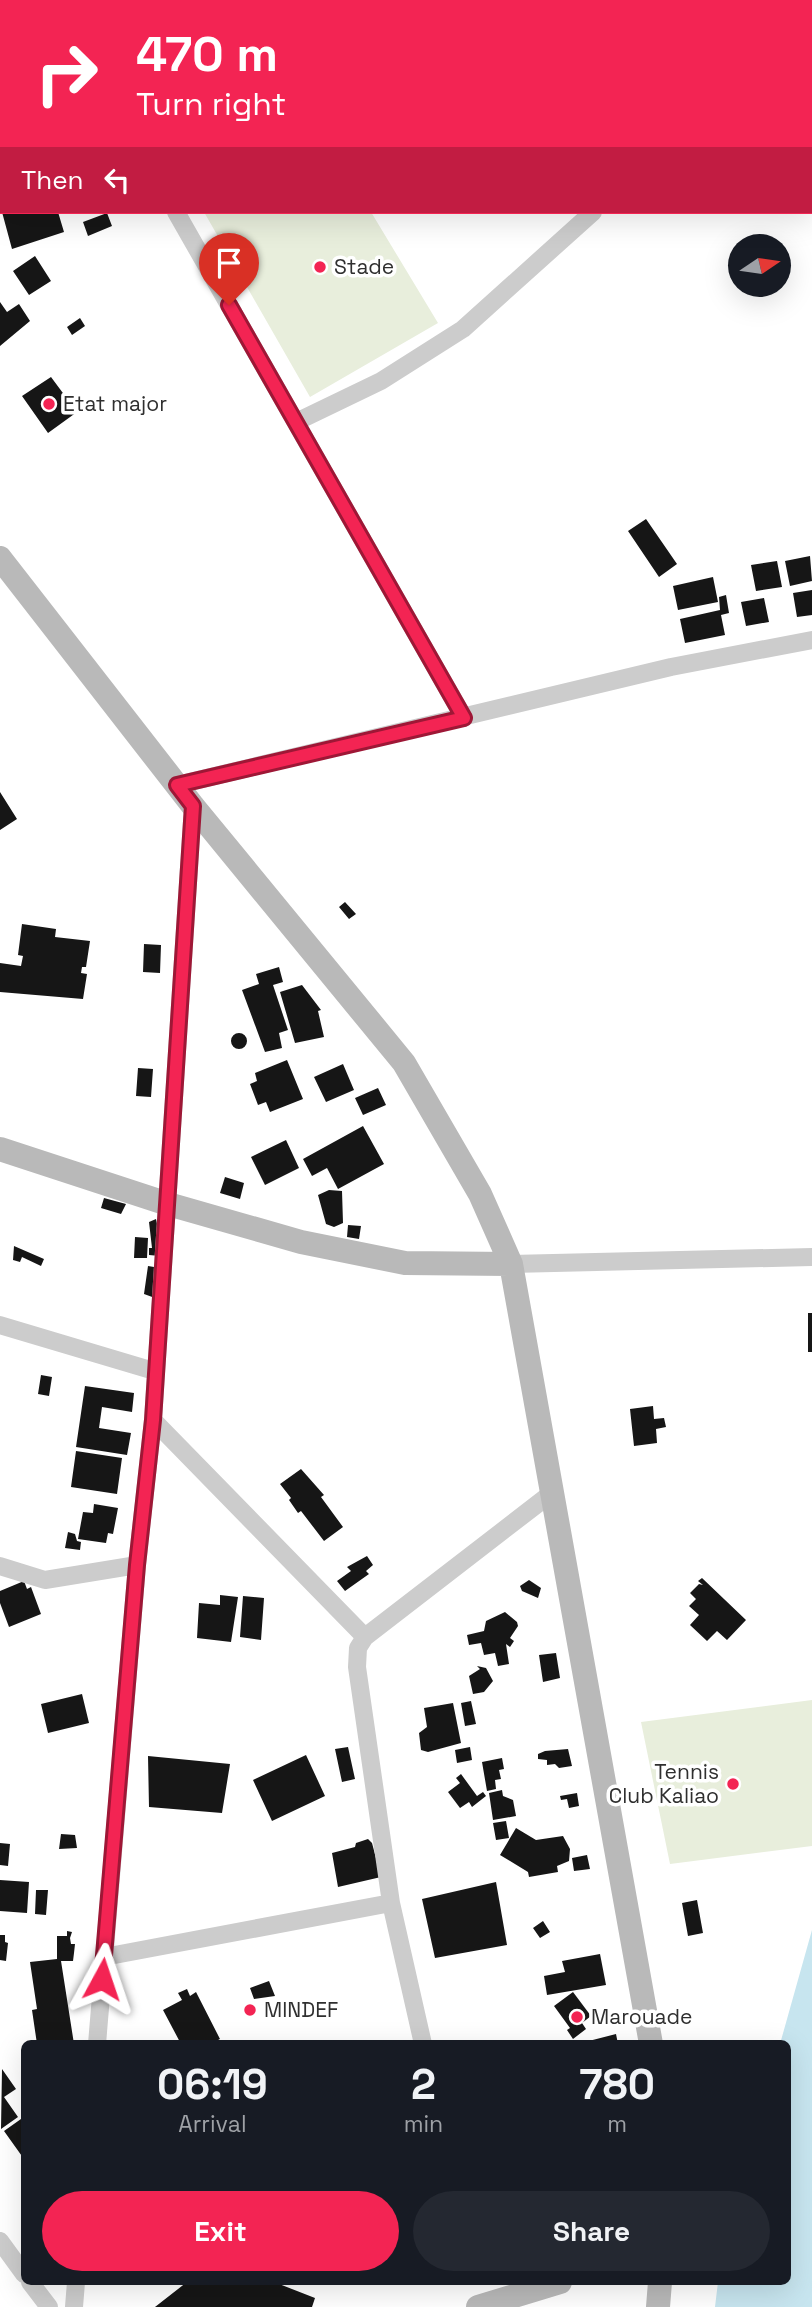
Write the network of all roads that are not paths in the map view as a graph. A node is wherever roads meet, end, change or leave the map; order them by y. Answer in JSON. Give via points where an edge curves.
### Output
{"nodes":[{"id":1,"x":177,"y":214,"type":"edge"},
{"id":2,"x":591,"y":214,"type":"edge"},
{"id":3,"x":296,"y":422,"type":"junction"},
{"id":4,"x":0,"y":558,"type":"edge"},
{"id":5,"x":812,"y":640,"type":"edge"},
{"id":6,"x":464,"y":718,"type":"junction"},
{"id":7,"x":177,"y":785,"type":"junction"},
{"id":8,"x":193,"y":806,"type":"junction"},
{"id":9,"x":0,"y":1149,"type":"edge"},
{"id":10,"x":169,"y":1204,"type":"junction"},
{"id":11,"x":812,"y":1258,"type":"edge"},
{"id":12,"x":511,"y":1264,"type":"junction"},
{"id":13,"x":0,"y":1325,"type":"edge"},
{"id":14,"x":154,"y":1371,"type":"junction"},
{"id":15,"x":153,"y":1420,"type":"junction"},
{"id":16,"x":553,"y":1492,"type":"junction"},
{"id":17,"x":137,"y":1565,"type":"junction"},
{"id":18,"x":0,"y":1566,"type":"edge"},
{"id":19,"x":365,"y":1637,"type":"junction"},
{"id":20,"x":391,"y":1903,"type":"junction"},
{"id":21,"x":104,"y":1957,"type":"junction"},
{"id":22,"x":97,"y":2040,"type":"edge"},
{"id":23,"x":422,"y":2040,"type":"edge"},
{"id":24,"x":651,"y":2040,"type":"edge"},
{"id":25,"x":0,"y":2241,"type":"edge"},
{"id":26,"x":21,"y":2270,"type":"edge"},
{"id":27,"x":32,"y":2285,"type":"edge"},
{"id":28,"x":76,"y":2285,"type":"edge"},
{"id":29,"x":550,"y":2285,"type":"edge"},
{"id":30,"x":660,"y":2285,"type":"edge"},
{"id":31,"x":49,"y":2307,"type":"edge"},
{"id":32,"x":74,"y":2307,"type":"edge"},
{"id":33,"x":478,"y":2307,"type":"edge"},
{"id":34,"x":657,"y":2307,"type":"edge"}],
"edges":[{"from":1,"to":3,"type":"street"},
{"from":2,"to":3,"type":"street","via":[[463,329],[381,381]]},
{"from":3,"to":6,"type":"street"},
{"from":4,"to":7,"type":"street"},
{"from":5,"to":6,"type":"street","via":[[671,667]]},
{"from":6,"to":7,"type":"street"},
{"from":7,"to":8,"type":"street"},
{"from":8,"to":10,"type":"street"},
{"from":8,"to":12,"type":"street","via":[[404,1063],[480,1194]]},
{"from":9,"to":10,"type":"street"},
{"from":10,"to":12,"type":"street","via":[[301,1241],[405,1263]]},
{"from":10,"to":14,"type":"street"},
{"from":11,"to":12,"type":"street"},
{"from":12,"to":16,"type":"street"},
{"from":13,"to":14,"type":"street"},
{"from":14,"to":15,"type":"street"},
{"from":15,"to":17,"type":"street"},
{"from":15,"to":19,"type":"street"},
{"from":16,"to":19,"type":"street"},
{"from":16,"to":24,"type":"street"},
{"from":17,"to":18,"type":"street","via":[[45,1580]]},
{"from":17,"to":21,"type":"street"},
{"from":19,"to":20,"type":"street","via":[[358,1648],[357,1667]]},
{"from":20,"to":21,"type":"street"},
{"from":20,"to":23,"type":"street"},
{"from":21,"to":22,"type":"street"},
{"from":25,"to":26,"type":"street"},
{"from":27,"to":31,"type":"street"},
{"from":28,"to":32,"type":"street"},
{"from":29,"to":33,"type":"street"},
{"from":30,"to":34,"type":"street"}]}
